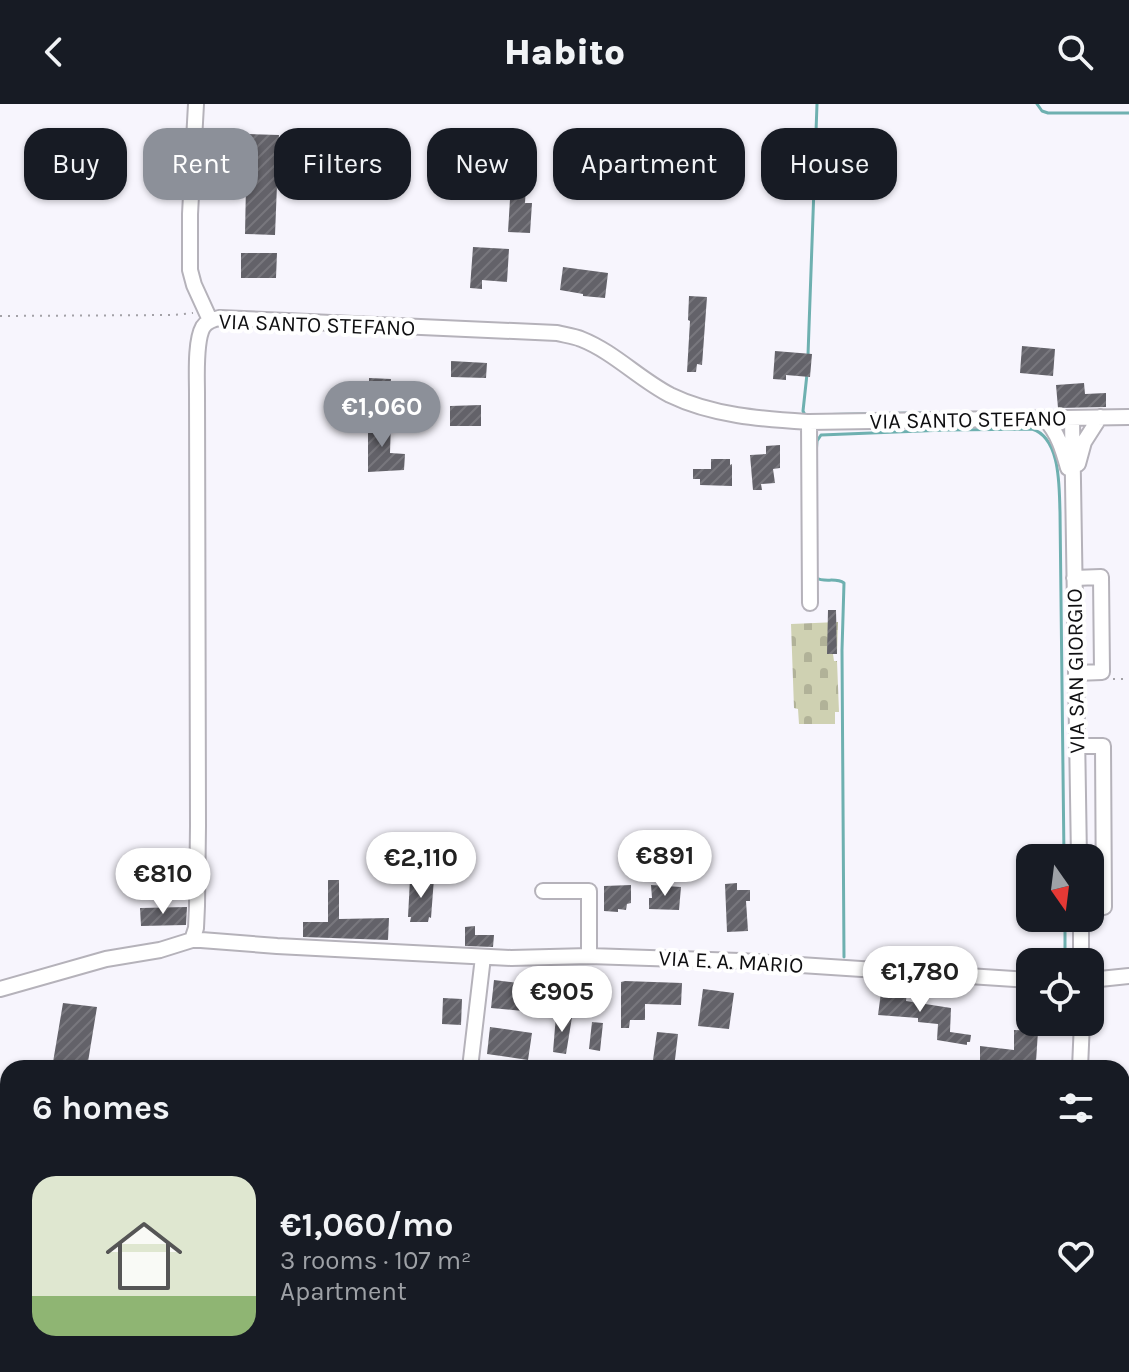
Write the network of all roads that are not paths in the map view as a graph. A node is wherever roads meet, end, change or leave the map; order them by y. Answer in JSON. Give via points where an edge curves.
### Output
{"nodes":[{"id":1,"x":196,"y":104,"type":"edge"},
{"id":2,"x":208,"y":316,"type":"junction"},
{"id":3,"x":1100,"y":417,"type":"junction"},
{"id":4,"x":1129,"y":417,"type":"edge"},
{"id":5,"x":1045,"y":419,"type":"junction"},
{"id":6,"x":1072,"y":419,"type":"junction"},
{"id":7,"x":809,"y":422,"type":"junction"},
{"id":8,"x":1073,"y":483,"type":"junction"},
{"id":9,"x":1074,"y":578,"type":"junction"},
{"id":10,"x":810,"y":603,"type":"dead end"},
{"id":11,"x":1076,"y":673,"type":"junction"},
{"id":12,"x":1077,"y":746,"type":"junction"},
{"id":13,"x":1079,"y":844,"type":"edge"},
{"id":14,"x":1104,"y":844,"type":"edge"},
{"id":15,"x":543,"y":891,"type":"dead end"},
{"id":16,"x":192,"y":940,"type":"junction"},
{"id":17,"x":589,"y":956,"type":"junction"},
{"id":18,"x":483,"y":957,"type":"junction"},
{"id":19,"x":1129,"y":976,"type":"edge"},
{"id":20,"x":1016,"y":979,"type":"edge"},
{"id":21,"x":1104,"y":979,"type":"edge"},
{"id":22,"x":0,"y":989,"type":"edge"},
{"id":23,"x":1081,"y":1036,"type":"edge"},
{"id":24,"x":471,"y":1060,"type":"edge"},
{"id":25,"x":1080,"y":1060,"type":"edge"}],
"edges":[{"from":1,"to":2,"type":"street","via":[[190,270]]},
{"from":2,"to":7,"type":"street","name":"VIA SANTO STEFANO","via":[[557,333],[597,347],[690,403]]},
{"from":2,"to":16,"type":"street","name":"VIA SANTO STEFANO","via":[[198,347],[198,826]]},
{"from":3,"to":4,"type":"street","name":"VIA SANTO STEFANO"},
{"from":3,"to":6,"type":"street","name":"VIA SANTO STEFANO"},
{"from":3,"to":8,"type":"street","name":"VIA SAN GIORGIO","via":[[1084,442]]},
{"from":5,"to":6,"type":"street","name":"VIA SANTO STEFANO"},
{"from":5,"to":7,"type":"street","name":"VIA SANTO STEFANO"},
{"from":5,"to":8,"type":"street","name":"VIA SAN GIORGIO","via":[[1061,444]]},
{"from":6,"to":8,"type":"street","name":"VIA SAN GIORGIO"},
{"from":7,"to":10,"type":"street"},
{"from":8,"to":9,"type":"street","name":"VIA SAN GIORGIO"},
{"from":9,"to":11,"type":"street","name":"VIA SAN GIORGIO"},
{"from":9,"to":11,"type":"street","via":[[1101,577],[1102,672]]},
{"from":11,"to":12,"type":"street","name":"VIA SAN GIORGIO"},
{"from":12,"to":13,"type":"street","name":"VIA SAN GIORGIO"},
{"from":12,"to":14,"type":"street","via":[[1103,746]]},
{"from":15,"to":17,"type":"street","via":[[589,891]]},
{"from":16,"to":18,"type":"street","name":"VIA E. A. MARIO"},
{"from":16,"to":22,"type":"street"},
{"from":17,"to":18,"type":"street","name":"VIA E. A. MARIO"},
{"from":17,"to":20,"type":"street","name":"VIA E. A. MARIO"},
{"from":18,"to":24,"type":"street"},
{"from":19,"to":21,"type":"street"},
{"from":23,"to":25,"type":"street"}]}
